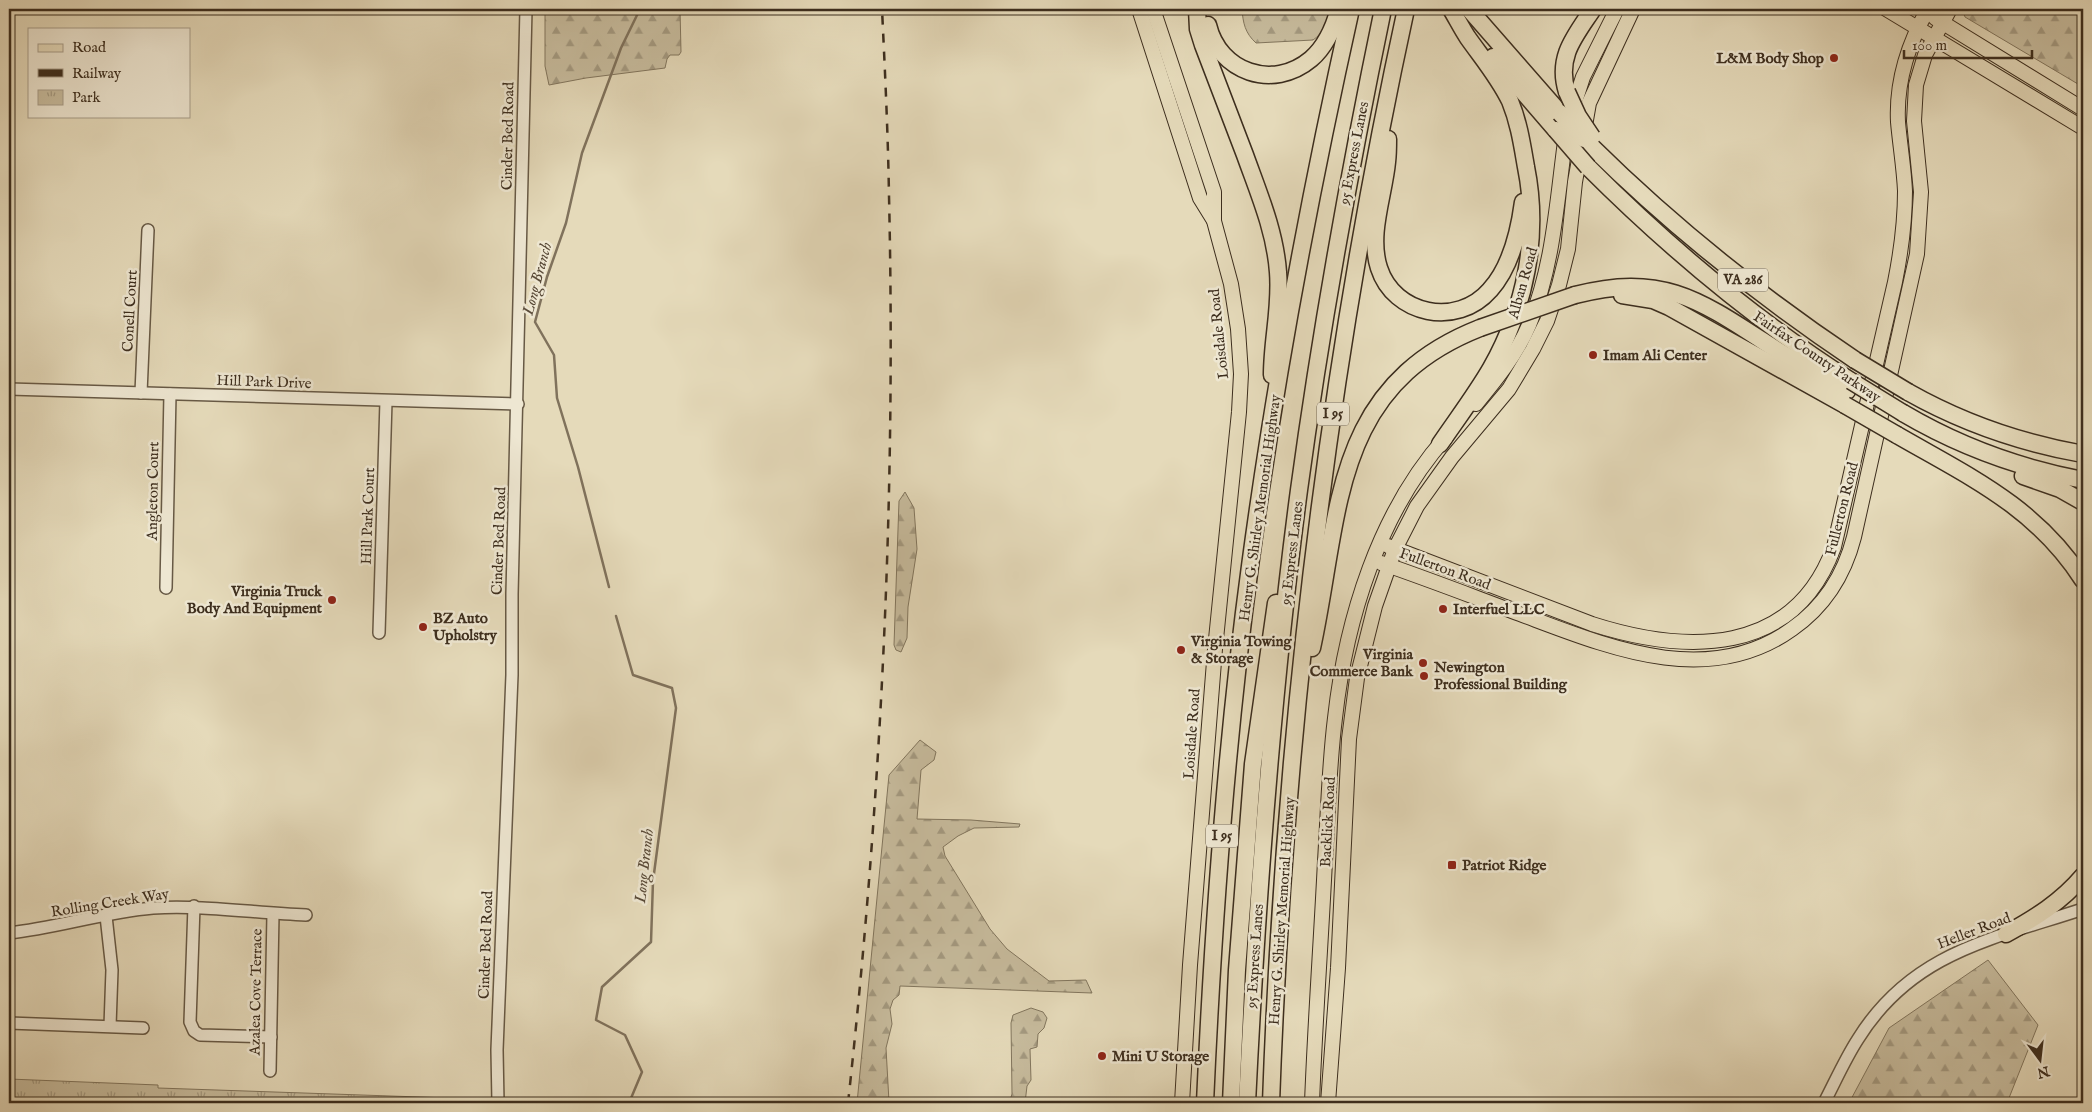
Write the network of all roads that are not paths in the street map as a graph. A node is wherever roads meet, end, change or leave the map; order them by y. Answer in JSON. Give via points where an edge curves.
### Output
{"nodes":[{"id":1,"x":526,"y":9,"type":"edge"},
{"id":2,"x":1138,"y":9,"type":"edge"},
{"id":3,"x":1153,"y":9,"type":"edge"},
{"id":4,"x":1197,"y":9,"type":"edge"},
{"id":5,"x":1207,"y":9,"type":"edge"},
{"id":6,"x":1339,"y":9,"type":"edge"},
{"id":7,"x":1351,"y":9,"type":"edge"},
{"id":8,"x":1383,"y":9,"type":"edge"},
{"id":9,"x":1406,"y":9,"type":"edge"},
{"id":10,"x":1452,"y":9,"type":"edge"},
{"id":11,"x":1470,"y":9,"type":"edge"},
{"id":12,"x":1594,"y":9,"type":"edge"},
{"id":13,"x":1617,"y":9,"type":"edge"},
{"id":14,"x":1633,"y":9,"type":"edge"},
{"id":15,"x":1886,"y":9,"type":"edge"},
{"id":16,"x":1950,"y":9,"type":"edge"},
{"id":17,"x":1924,"y":10,"type":"edge"},
{"id":18,"x":1942,"y":22,"type":"junction"},
{"id":19,"x":1918,"y":28,"type":"junction"},
{"id":20,"x":1934,"y":38,"type":"junction"},
{"id":21,"x":1388,"y":100,"type":"junction"},
{"id":22,"x":2083,"y":109,"type":"edge"},
{"id":23,"x":2083,"y":128,"type":"edge"},
{"id":24,"x":1561,"y":130,"type":"junction"},
{"id":25,"x":1588,"y":143,"type":"junction"},
{"id":26,"x":1526,"y":165,"type":"junction"},
{"id":27,"x":1214,"y":221,"type":"junction"},
{"id":28,"x":148,"y":230,"type":"dead end"},
{"id":29,"x":9,"y":389,"type":"edge"},
{"id":30,"x":141,"y":393,"type":"junction"},
{"id":31,"x":1848,"y":393,"type":"junction"},
{"id":32,"x":170,"y":394,"type":"junction"},
{"id":33,"x":386,"y":401,"type":"junction"},
{"id":34,"x":518,"y":404,"type":"junction"},
{"id":35,"x":1273,"y":422,"type":"junction"},
{"id":36,"x":2024,"y":441,"type":"junction"},
{"id":37,"x":1440,"y":444,"type":"junction"},
{"id":38,"x":2083,"y":445,"type":"edge"},
{"id":39,"x":1968,"y":446,"type":"junction"},
{"id":40,"x":2083,"y":454,"type":"edge"},
{"id":41,"x":2083,"y":480,"type":"edge"},
{"id":42,"x":1299,"y":491,"type":"junction"},
{"id":43,"x":2083,"y":502,"type":"edge"},
{"id":44,"x":1381,"y":543,"type":"junction"},
{"id":45,"x":1395,"y":549,"type":"junction"},
{"id":46,"x":1374,"y":560,"type":"junction"},
{"id":47,"x":1388,"y":565,"type":"junction"},
{"id":48,"x":2083,"y":580,"type":"edge"},
{"id":49,"x":166,"y":588,"type":"dead end"},
{"id":50,"x":379,"y":633,"type":"dead end"},
{"id":51,"x":1295,"y":731,"type":"junction"},
{"id":52,"x":2083,"y":876,"type":"edge"},
{"id":53,"x":194,"y":906,"type":"junction"},
{"id":54,"x":2083,"y":909,"type":"edge"},
{"id":55,"x":273,"y":914,"type":"junction"},
{"id":56,"x":306,"y":915,"type":"dead end"},
{"id":57,"x":106,"y":916,"type":"junction"},
{"id":58,"x":9,"y":933,"type":"edge"},
{"id":59,"x":2006,"y":934,"type":"junction"},
{"id":60,"x":9,"y":1023,"type":"edge"},
{"id":61,"x":110,"y":1026,"type":"junction"},
{"id":62,"x":143,"y":1028,"type":"dead end"},
{"id":63,"x":270,"y":1037,"type":"junction"},
{"id":64,"x":270,"y":1071,"type":"dead end"},
{"id":65,"x":498,"y":1103,"type":"edge"},
{"id":66,"x":1182,"y":1103,"type":"edge"},
{"id":67,"x":1205,"y":1103,"type":"edge"},
{"id":68,"x":1231,"y":1103,"type":"edge"},
{"id":69,"x":1247,"y":1103,"type":"edge"},
{"id":70,"x":1271,"y":1103,"type":"edge"},
{"id":71,"x":1312,"y":1103,"type":"edge"},
{"id":72,"x":1328,"y":1103,"type":"edge"},
{"id":73,"x":1824,"y":1103,"type":"edge"}],
"edges":[{"from":1,"to":34,"type":"street","name":"Cinder Bed Road"},
{"from":2,"to":27,"type":"main road","name":"Loisdale Road","via":[[1200,198]]},
{"from":3,"to":27,"type":"main road","name":"Loisdale Road","via":[[1214,192]]},
{"from":4,"to":35,"type":"highway","via":[[1200,37],[1264,207],[1275,249],[1279,291],[1272,358]]},
{"from":5,"to":6,"type":"highway","via":[[1209,31],[1220,52],[1239,68],[1271,75],[1292,70],[1312,58],[1327,39]]},
{"from":7,"to":35,"type":"highway","name":"Henry G. Shirley Memorial Highway","number":"I 95","via":[[1305,234]]},
{"from":8,"to":42,"type":"highway","name":"95 Express Lanes","via":[[1337,247]]},
{"from":9,"to":21,"type":"highway","name":"Henry G. Shirley Memorial Highway","number":"I 95"},
{"from":10,"to":24,"type":"highway","name":"Fairfax County Parkway","number":"VA 286"},
{"from":10,"to":26,"type":"highway","via":[[1508,99],[1520,132]]},
{"from":11,"to":25,"type":"highway","name":"Fairfax County Parkway","number":"VA 286","bridge":true},
{"from":12,"to":25,"type":"highway","bridge":true,"via":[[1566,52],[1564,74],[1567,92]]},
{"from":13,"to":24,"type":"main road","name":"Alban Road"},
{"from":14,"to":25,"type":"main road","via":[[1589,103]]},
{"from":15,"to":19,"type":"main road"},
{"from":16,"to":18,"type":"main road","name":"Fullerton Road"},
{"from":17,"to":18,"type":"main road"},
{"from":17,"to":19,"type":"main road","name":"Fullerton Road"},
{"from":18,"to":20,"type":"main road","name":"Fullerton Road"},
{"from":18,"to":22,"type":"main road"},
{"from":19,"to":20,"type":"main road"},
{"from":19,"to":45,"type":"main road","name":"Fullerton Road","via":[[1905,60],[1898,100],[1905,205],[1897,276],[1834,547],[1821,575],[1803,599],[1769,625],[1735,638],[1702,643],[1656,640],[1592,624]]},
{"from":20,"to":23,"type":"main road"},
{"from":20,"to":47,"type":"main road","name":"Fullerton Road","via":[[1922,63],[1914,102],[1921,204],[1914,273],[1850,549],[1843,570],[1830,592],[1808,617],[1777,639],[1735,655],[1697,660],[1658,657],[1594,642]]},
{"from":21,"to":26,"type":"highway","via":[[1388,161],[1378,218],[1377,260],[1387,285],[1411,306],[1432,312],[1454,311],[1476,302],[1494,286],[1518,227]]},
{"from":21,"to":51,"type":"highway","name":"Henry G. Shirley Memorial Highway","number":"I 95","via":[[1332,421]]},
{"from":24,"to":31,"type":"highway","name":"Fairfax County Parkway","number":"VA 286","bridge":true,"via":[[1588,167],[1666,243]]},
{"from":24,"to":37,"type":"main road","name":"Alban Road","via":[[1545,277],[1528,326],[1509,360],[1483,395]]},
{"from":25,"to":36,"type":"highway","name":"Fairfax County Parkway","number":"VA 286","bridge":true,"via":[[1685,232],[1757,291],[1855,360],[1937,408],[1980,427]]},
{"from":25,"to":45,"type":"main road","via":[[1568,249],[1547,321],[1509,389],[1434,481]]},
{"from":26,"to":37,"type":"highway","via":[[1531,200],[1529,252],[1516,314],[1492,366]]},
{"from":27,"to":66,"type":"main road","name":"Loisdale Road","via":[[1235,305],[1241,374],[1215,643]]},
{"from":28,"to":30,"type":"street","name":"Conell Court"},
{"from":29,"to":30,"type":"street","name":"Hill Park Drive"},
{"from":30,"to":32,"type":"street","name":"Hill Park Drive"},
{"from":31,"to":39,"type":"highway","name":"Fairfax County Parkway","number":"VA 286","bridge":true,"via":[[1903,414]]},
{"from":31,"to":48,"type":"highway","bridge":true,"via":[[1898,435],[2000,494],[2024,513],[2051,538]]},
{"from":31,"to":51,"type":"highway","bridge":true,"via":[[1661,303],[1620,295],[1574,298],[1546,306],[1480,328],[1440,347],[1412,367],[1387,392],[1360,435],[1337,509],[1322,604]]},
{"from":32,"to":33,"type":"street","name":"Hill Park Drive"},
{"from":32,"to":49,"type":"street","name":"Angleton Court"},
{"from":33,"to":34,"type":"street","name":"Hill Park Drive"},
{"from":33,"to":50,"type":"street","name":"Hill Park Court"},
{"from":34,"to":65,"type":"street","name":"Cinder Bed Road","via":[[512,675],[497,1050]]},
{"from":35,"to":67,"type":"highway","name":"Henry G. Shirley Memorial Highway","number":"I 95","via":[[1264,463],[1250,569],[1230,752],[1211,980]]},
{"from":36,"to":38,"type":"highway"},
{"from":36,"to":40,"type":"highway","name":"Fairfax County Parkway","number":"VA 286"},
{"from":37,"to":44,"type":"main road","name":"Alban Road","via":[[1404,496]]},
{"from":39,"to":41,"type":"highway","name":"Fairfax County Parkway","number":"VA 286","via":[[2028,467]]},
{"from":39,"to":43,"type":"highway","via":[[2016,474]]},
{"from":42,"to":68,"type":"highway","via":[[1271,624],[1253,764],[1237,970]]},
{"from":42,"to":69,"type":"highway","name":"95 Express Lanes","via":[[1266,802]]},
{"from":44,"to":45,"type":"main road","name":"Fullerton Road"},
{"from":44,"to":46,"type":"main road","name":"Alban Road"},
{"from":45,"to":47,"type":"main road","name":"Backlick Road"},
{"from":46,"to":47,"type":"main road","name":"Fullerton Road"},
{"from":46,"to":71,"type":"main road","name":"Backlick Road","via":[[1352,624],[1335,717]]},
{"from":47,"to":72,"type":"main road","name":"Backlick Road","via":[[1365,641],[1350,729]]},
{"from":51,"to":70,"type":"highway","name":"Henry G. Shirley Memorial Highway","number":"I 95","via":[[1283,867]]},
{"from":52,"to":59,"type":"highway","via":[[2059,901]]},
{"from":53,"to":55,"type":"street","name":"Rolling Creek Way"},
{"from":53,"to":57,"type":"street","name":"Rolling Creek Way"},
{"from":53,"to":63,"type":"street","via":[[190,1022],[194,1031],[200,1035]]},
{"from":54,"to":59,"type":"street","name":"Heller Road"},
{"from":55,"to":56,"type":"street","name":"Rolling Creek Way"},
{"from":55,"to":63,"type":"street","name":"Azalea Cove Terrace"},
{"from":57,"to":58,"type":"street","name":"Rolling Creek Way"},
{"from":57,"to":61,"type":"street","via":[[112,970]]},
{"from":59,"to":73,"type":"street","name":"Heller Road","via":[[1935,962],[1893,994],[1858,1038]]},
{"from":60,"to":61,"type":"street"},
{"from":61,"to":62,"type":"street"},
{"from":63,"to":64,"type":"street","name":"Azalea Cove Terrace"}]}
